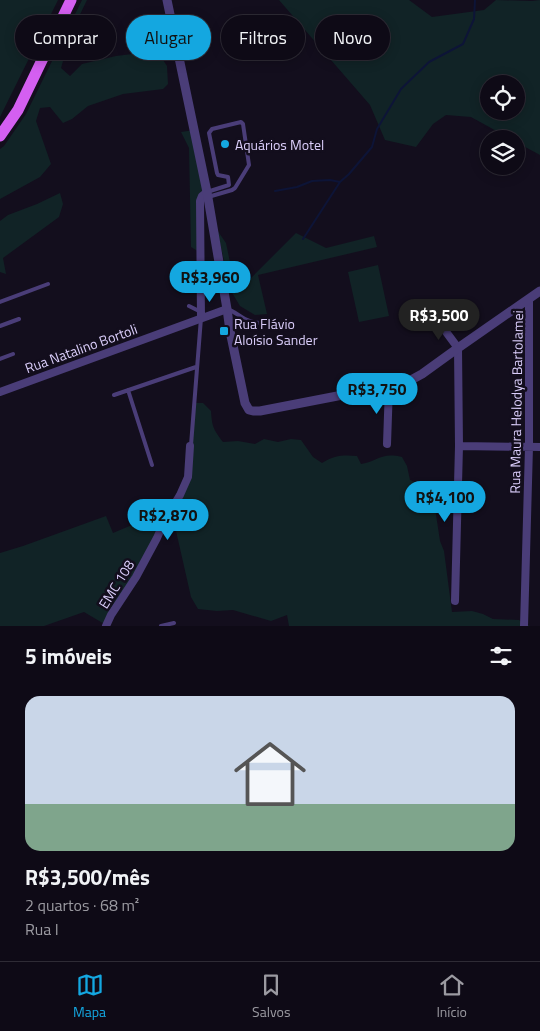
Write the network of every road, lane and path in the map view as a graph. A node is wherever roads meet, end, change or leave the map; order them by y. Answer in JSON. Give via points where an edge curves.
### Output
{"nodes":[{"id":1,"x":71,"y":0,"type":"edge"},
{"id":2,"x":167,"y":0,"type":"edge"},
{"id":3,"x":0,"y":136,"type":"edge"},
{"id":4,"x":208,"y":195,"type":"junction"},
{"id":5,"x":48,"y":284,"type":"dead end"},
{"id":6,"x":540,"y":291,"type":"edge"},
{"id":7,"x":530,"y":298,"type":"junction"},
{"id":8,"x":0,"y":302,"type":"edge"},
{"id":9,"x":189,"y":306,"type":"dead end"},
{"id":10,"x":227,"y":309,"type":"junction"},
{"id":11,"x":201,"y":315,"type":"junction"},
{"id":12,"x":19,"y":319,"type":"dead end"},
{"id":13,"x":438,"y":320,"type":"dead end"},
{"id":14,"x":283,"y":322,"type":"dead end"},
{"id":15,"x":0,"y":326,"type":"edge"},
{"id":16,"x":458,"y":348,"type":"junction"},
{"id":17,"x":13,"y":354,"type":"dead end"},
{"id":18,"x":0,"y":359,"type":"edge"},
{"id":19,"x":196,"y":366,"type":"junction"},
{"id":20,"x":388,"y":386,"type":"junction"},
{"id":21,"x":128,"y":390,"type":"junction"},
{"id":22,"x":0,"y":392,"type":"edge"},
{"id":23,"x":114,"y":395,"type":"dead end"},
{"id":24,"x":387,"y":444,"type":"dead end"},
{"id":25,"x":190,"y":446,"type":"joint"},
{"id":26,"x":459,"y":446,"type":"junction"},
{"id":27,"x":529,"y":447,"type":"junction"},
{"id":28,"x":540,"y":447,"type":"edge"},
{"id":29,"x":152,"y":465,"type":"dead end"},
{"id":30,"x":455,"y":601,"type":"dead end"},
{"id":31,"x":174,"y":623,"type":"dead end"},
{"id":32,"x":106,"y":626,"type":"edge"},
{"id":33,"x":161,"y":626,"type":"edge"},
{"id":34,"x":524,"y":626,"type":"edge"}],
"edges":[{"from":1,"to":3,"type":"main road","via":[[18,110]]},
{"from":2,"to":4,"type":"street"},
{"from":4,"to":4,"type":"lane","via":[[235,188],[249,165],[241,122],[212,129],[209,133],[217,173],[228,177],[230,185]]},
{"from":4,"to":10,"type":"street"},
{"from":4,"to":11,"type":"street","via":[[202,196],[200,201]]},
{"from":5,"to":8,"type":"lane"},
{"from":6,"to":7,"type":"street"},
{"from":7,"to":16,"type":"street"},
{"from":7,"to":27,"type":"street","name":"Rua Maura Helodya Bartolamei"},
{"from":9,"to":11,"type":"lane"},
{"from":10,"to":11,"type":"street","name":"Rua Natalino Bortoli"},
{"from":10,"to":14,"type":"lane","via":[[257,323]]},
{"from":10,"to":20,"type":"street","via":[[249,410],[279,408]]},
{"from":11,"to":19,"type":"lane"},
{"from":11,"to":22,"type":"street","name":"Rua Natalino Bortoli","via":[[24,380]]},
{"from":12,"to":15,"type":"lane"},
{"from":13,"to":16,"type":"street"},
{"from":16,"to":20,"type":"street","via":[[411,380]]},
{"from":16,"to":26,"type":"street"},
{"from":17,"to":18,"type":"lane"},
{"from":19,"to":21,"type":"lane"},
{"from":19,"to":25,"type":"lane"},
{"from":20,"to":24,"type":"street"},
{"from":21,"to":23,"type":"lane"},
{"from":21,"to":29,"type":"lane"},
{"from":25,"to":32,"type":"street","name":"EMC 108","via":[[188,477],[180,496]]},
{"from":26,"to":27,"type":"street"},
{"from":26,"to":30,"type":"street"},
{"from":27,"to":28,"type":"street"},
{"from":27,"to":34,"type":"street","name":"Rua Maura Helodya Bartolamei"},
{"from":31,"to":33,"type":"lane"}]}
